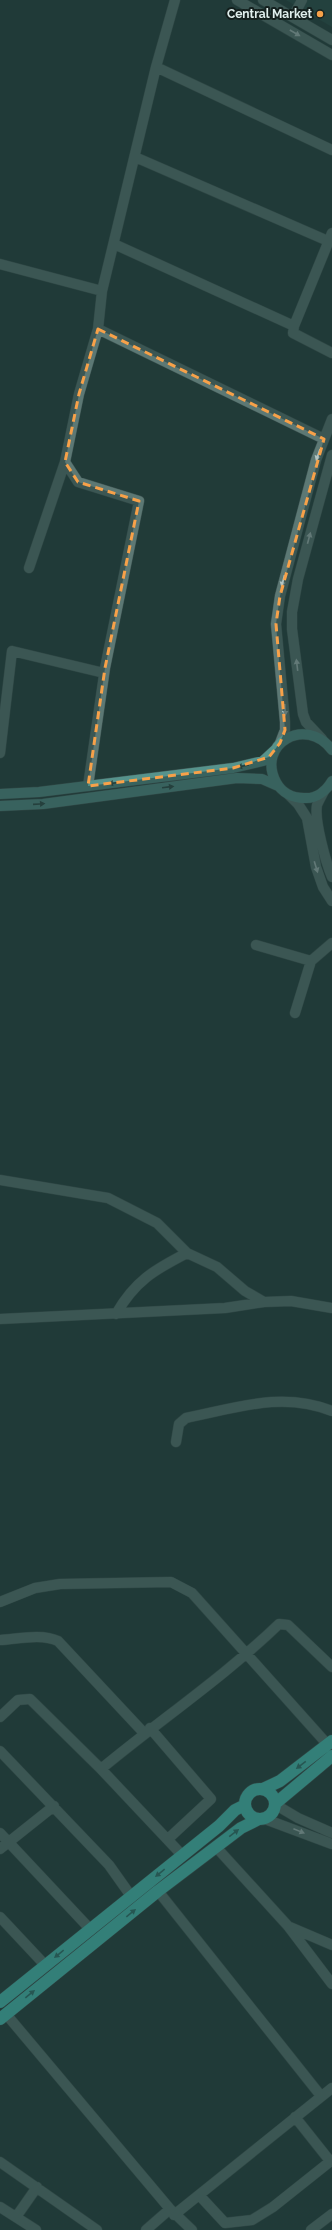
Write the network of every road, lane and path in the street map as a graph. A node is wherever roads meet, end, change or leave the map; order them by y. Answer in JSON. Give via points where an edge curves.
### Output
{"nodes":[{"id":1,"x":174,"y":0,"type":"edge"},
{"id":2,"x":237,"y":0,"type":"edge"},
{"id":3,"x":263,"y":0,"type":"edge"},
{"id":4,"x":302,"y":0,"type":"edge"},
{"id":5,"x":293,"y":17,"type":"junction"},
{"id":6,"x":332,"y":40,"type":"edge"},
{"id":7,"x":332,"y":55,"type":"edge"},
{"id":8,"x":156,"y":66,"type":"junction"},
{"id":9,"x":332,"y":150,"type":"edge"},
{"id":10,"x":135,"y":157,"type":"junction"},
{"id":11,"x":330,"y":237,"type":"edge"},
{"id":12,"x":114,"y":244,"type":"junction"},
{"id":13,"x":0,"y":264,"type":"edge"},
{"id":14,"x":102,"y":291,"type":"junction"},
{"id":15,"x":294,"y":326,"type":"junction"},
{"id":16,"x":98,"y":329,"type":"junction"},
{"id":17,"x":332,"y":353,"type":"edge"},
{"id":18,"x":332,"y":419,"type":"edge"},
{"id":19,"x":324,"y":439,"type":"junction"},
{"id":20,"x":332,"y":455,"type":"edge"},
{"id":21,"x":65,"y":462,"type":"junction"},
{"id":22,"x":29,"y":568,"type":"dead end"},
{"id":23,"x":104,"y":674,"type":"junction"},
{"id":24,"x":328,"y":745,"type":"edge"},
{"id":25,"x":278,"y":746,"type":"junction"},
{"id":26,"x":0,"y":753,"type":"edge"},
{"id":27,"x":329,"y":785,"type":"edge"},
{"id":28,"x":88,"y":786,"type":"junction"},
{"id":29,"x":278,"y":786,"type":"junction"},
{"id":30,"x":0,"y":794,"type":"edge"},
{"id":31,"x":289,"y":795,"type":"junction"},
{"id":32,"x":0,"y":806,"type":"edge"},
{"id":33,"x":332,"y":877,"type":"edge"},
{"id":34,"x":332,"y":901,"type":"edge"},
{"id":35,"x":332,"y":943,"type":"edge"},
{"id":36,"x":256,"y":945,"type":"dead end"},
{"id":37,"x":311,"y":961,"type":"junction"},
{"id":38,"x":295,"y":1013,"type":"dead end"},
{"id":39,"x":0,"y":1180,"type":"edge"},
{"id":40,"x":187,"y":1253,"type":"junction"},
{"id":41,"x":264,"y":1302,"type":"junction"},
{"id":42,"x":332,"y":1308,"type":"edge"},
{"id":43,"x":116,"y":1314,"type":"junction"},
{"id":44,"x":0,"y":1319,"type":"edge"},
{"id":45,"x":332,"y":1411,"type":"edge"},
{"id":46,"x":176,"y":1442,"type":"dead end"},
{"id":47,"x":0,"y":1602,"type":"edge"},
{"id":48,"x":0,"y":1640,"type":"edge"},
{"id":49,"x":248,"y":1654,"type":"junction"},
{"id":50,"x":332,"y":1667,"type":"edge"},
{"id":51,"x":0,"y":1717,"type":"edge"},
{"id":52,"x":147,"y":1731,"type":"junction"},
{"id":53,"x":331,"y":1747,"type":"edge"},
{"id":54,"x":0,"y":1751,"type":"edge"},
{"id":55,"x":101,"y":1769,"type":"junction"},
{"id":56,"x":263,"y":1789,"type":"junction"},
{"id":57,"x":245,"y":1804,"type":"junction"},
{"id":58,"x":276,"y":1804,"type":"junction"},
{"id":59,"x":54,"y":1806,"type":"junction"},
{"id":60,"x":261,"y":1819,"type":"junction"},
{"id":61,"x":0,"y":1833,"type":"edge"},
{"id":62,"x":332,"y":1833,"type":"edge"},
{"id":63,"x":168,"y":1839,"type":"junction"},
{"id":64,"x":9,"y":1842,"type":"junction"},
{"id":65,"x":332,"y":1844,"type":"edge"},
{"id":66,"x":216,"y":1847,"type":"junction"},
{"id":67,"x":0,"y":1848,"type":"edge"},
{"id":68,"x":182,"y":1855,"type":"junction"},
{"id":69,"x":158,"y":1891,"type":"junction"},
{"id":70,"x":131,"y":1896,"type":"junction"},
{"id":71,"x":0,"y":1917,"type":"edge"},
{"id":72,"x":288,"y":1926,"type":"junction"},
{"id":73,"x":90,"y":1929,"type":"junction"},
{"id":74,"x":332,"y":1945,"type":"edge"},
{"id":75,"x":45,"y":1965,"type":"junction"},
{"id":76,"x":332,"y":1984,"type":"edge"},
{"id":77,"x":0,"y":2002,"type":"edge"},
{"id":78,"x":3,"y":2016,"type":"edge"},
{"id":79,"x":332,"y":2088,"type":"edge"},
{"id":80,"x":321,"y":2096,"type":"junction"},
{"id":81,"x":295,"y":2117,"type":"junction"},
{"id":82,"x":331,"y":2160,"type":"edge"},
{"id":83,"x":0,"y":2162,"type":"edge"},
{"id":84,"x":37,"y":2188,"type":"junction"},
{"id":85,"x":199,"y":2195,"type":"junction"},
{"id":86,"x":0,"y":2207,"type":"edge"},
{"id":87,"x":172,"y":2212,"type":"junction"},
{"id":88,"x":332,"y":2214,"type":"edge"},
{"id":89,"x":16,"y":2217,"type":"junction"},
{"id":90,"x":36,"y":2230,"type":"edge"},
{"id":91,"x":96,"y":2230,"type":"edge"},
{"id":92,"x":146,"y":2230,"type":"edge"},
{"id":93,"x":192,"y":2230,"type":"edge"},
{"id":94,"x":311,"y":2230,"type":"edge"}],
"edges":[{"from":1,"to":8,"type":"street"},
{"from":2,"to":7,"type":"street","one_way":true},
{"from":3,"to":5,"type":"street"},
{"from":4,"to":5,"type":"street"},
{"from":5,"to":6,"type":"street"},
{"from":8,"to":9,"type":"street"},
{"from":8,"to":10,"type":"street"},
{"from":10,"to":11,"type":"street"},
{"from":10,"to":12,"type":"street"},
{"from":11,"to":15,"type":"street"},
{"from":12,"to":14,"type":"street"},
{"from":12,"to":15,"type":"street"},
{"from":13,"to":14,"type":"street"},
{"from":14,"to":16,"type":"street"},
{"from":15,"to":17,"type":"street","via":[[293,333]]},
{"from":16,"to":19,"type":"street"},
{"from":16,"to":21,"type":"street","via":[[79,394]]},
{"from":18,"to":19,"type":"street"},
{"from":19,"to":25,"type":"street","one_way":true,"via":[[316,460],[280,596],[276,624],[285,730]]},
{"from":24,"to":20,"type":"street","one_way":true,"via":[[306,722],[292,630],[292,612],[298,579]]},
{"from":21,"to":22,"type":"street"},
{"from":21,"to":23,"type":"street","via":[[78,482],[139,501]]},
{"from":23,"to":26,"type":"street","via":[[12,651]]},
{"from":23,"to":28,"type":"street"},
{"from":24,"to":25,"type":"main road","via":[[312,734],[300,734],[290,737]]},
{"from":25,"to":28,"type":"main road","one_way":true,"via":[[263,761],[246,765]]},
{"from":25,"to":29,"type":"main road","via":[[271,768]]},
{"from":27,"to":31,"type":"main road","via":[[307,798]]},
{"from":27,"to":33,"type":"street","via":[[319,800],[317,812],[326,863]]},
{"from":28,"to":30,"type":"main road"},
{"from":29,"to":31,"type":"main road"},
{"from":32,"to":29,"type":"main road","one_way":true,"via":[[43,804],[237,778],[262,779]]},
{"from":31,"to":34,"type":"street","one_way":true,"via":[[306,818],[316,867],[323,887]]},
{"from":35,"to":37,"type":"street"},
{"from":36,"to":37,"type":"street"},
{"from":37,"to":38,"type":"street"},
{"from":39,"to":40,"type":"street","via":[[108,1198],[157,1223]]},
{"from":40,"to":41,"type":"street","via":[[217,1267],[245,1291]]},
{"from":40,"to":43,"type":"street","via":[[154,1270],[127,1295]]},
{"from":41,"to":42,"type":"street","via":[[291,1301]]},
{"from":41,"to":43,"type":"street","via":[[225,1308]]},
{"from":43,"to":44,"type":"street"},
{"from":45,"to":46,"type":"street","via":[[304,1402],[269,1401],[186,1418],[179,1424]]},
{"from":47,"to":49,"type":"street","via":[[48,1585],[171,1582],[192,1593]]},
{"from":48,"to":52,"type":"street","via":[[53,1638],[58,1641]]},
{"from":49,"to":50,"type":"street","via":[[283,1623]]},
{"from":49,"to":52,"type":"street"},
{"from":49,"to":53,"type":"street"},
{"from":51,"to":55,"type":"street","via":[[18,1700],[30,1699]]},
{"from":52,"to":55,"type":"street"},
{"from":52,"to":63,"type":"street","via":[[211,1799]]},
{"from":53,"to":56,"type":"highway","one_way":true,"via":[[280,1781]]},
{"from":53,"to":58,"type":"highway"},
{"from":54,"to":59,"type":"street"},
{"from":55,"to":63,"type":"street"},
{"from":56,"to":57,"type":"highway","via":[[248,1794]]},
{"from":56,"to":58,"type":"highway","via":[[272,1794]]},
{"from":57,"to":60,"type":"highway","via":[[248,1814]]},
{"from":57,"to":68,"type":"highway"},
{"from":58,"to":60,"type":"highway","via":[[273,1814]]},
{"from":58,"to":62,"type":"street","via":[[298,1818]]},
{"from":59,"to":64,"type":"street"},
{"from":59,"to":70,"type":"street","via":[[109,1865]]},
{"from":60,"to":65,"type":"street","one_way":true},
{"from":66,"to":60,"type":"highway","one_way":true,"via":[[241,1828]]},
{"from":61,"to":64,"type":"street"},
{"from":63,"to":68,"type":"street"},
{"from":64,"to":67,"type":"street"},
{"from":64,"to":73,"type":"street"},
{"from":66,"to":69,"type":"highway"},
{"from":66,"to":72,"type":"street"},
{"from":68,"to":70,"type":"highway","one_way":true},
{"from":78,"to":69,"type":"highway","one_way":true},
{"from":69,"to":80,"type":"street"},
{"from":70,"to":73,"type":"highway"},
{"from":71,"to":75,"type":"street"},
{"from":72,"to":74,"type":"street"},
{"from":72,"to":76,"type":"street"},
{"from":73,"to":75,"type":"highway","one_way":true},
{"from":75,"to":77,"type":"highway"},
{"from":78,"to":87,"type":"street"},
{"from":79,"to":80,"type":"street"},
{"from":80,"to":81,"type":"street"},
{"from":81,"to":82,"type":"street"},
{"from":81,"to":85,"type":"street"},
{"from":82,"to":85,"type":"street","via":[[273,2207],[252,2220],[225,2223]]},
{"from":83,"to":84,"type":"street"},
{"from":84,"to":89,"type":"street"},
{"from":84,"to":91,"type":"street"},
{"from":85,"to":87,"type":"street"},
{"from":86,"to":89,"type":"street"},
{"from":87,"to":92,"type":"street"},
{"from":87,"to":93,"type":"street"},
{"from":88,"to":94,"type":"street"},
{"from":89,"to":90,"type":"street"}]}
